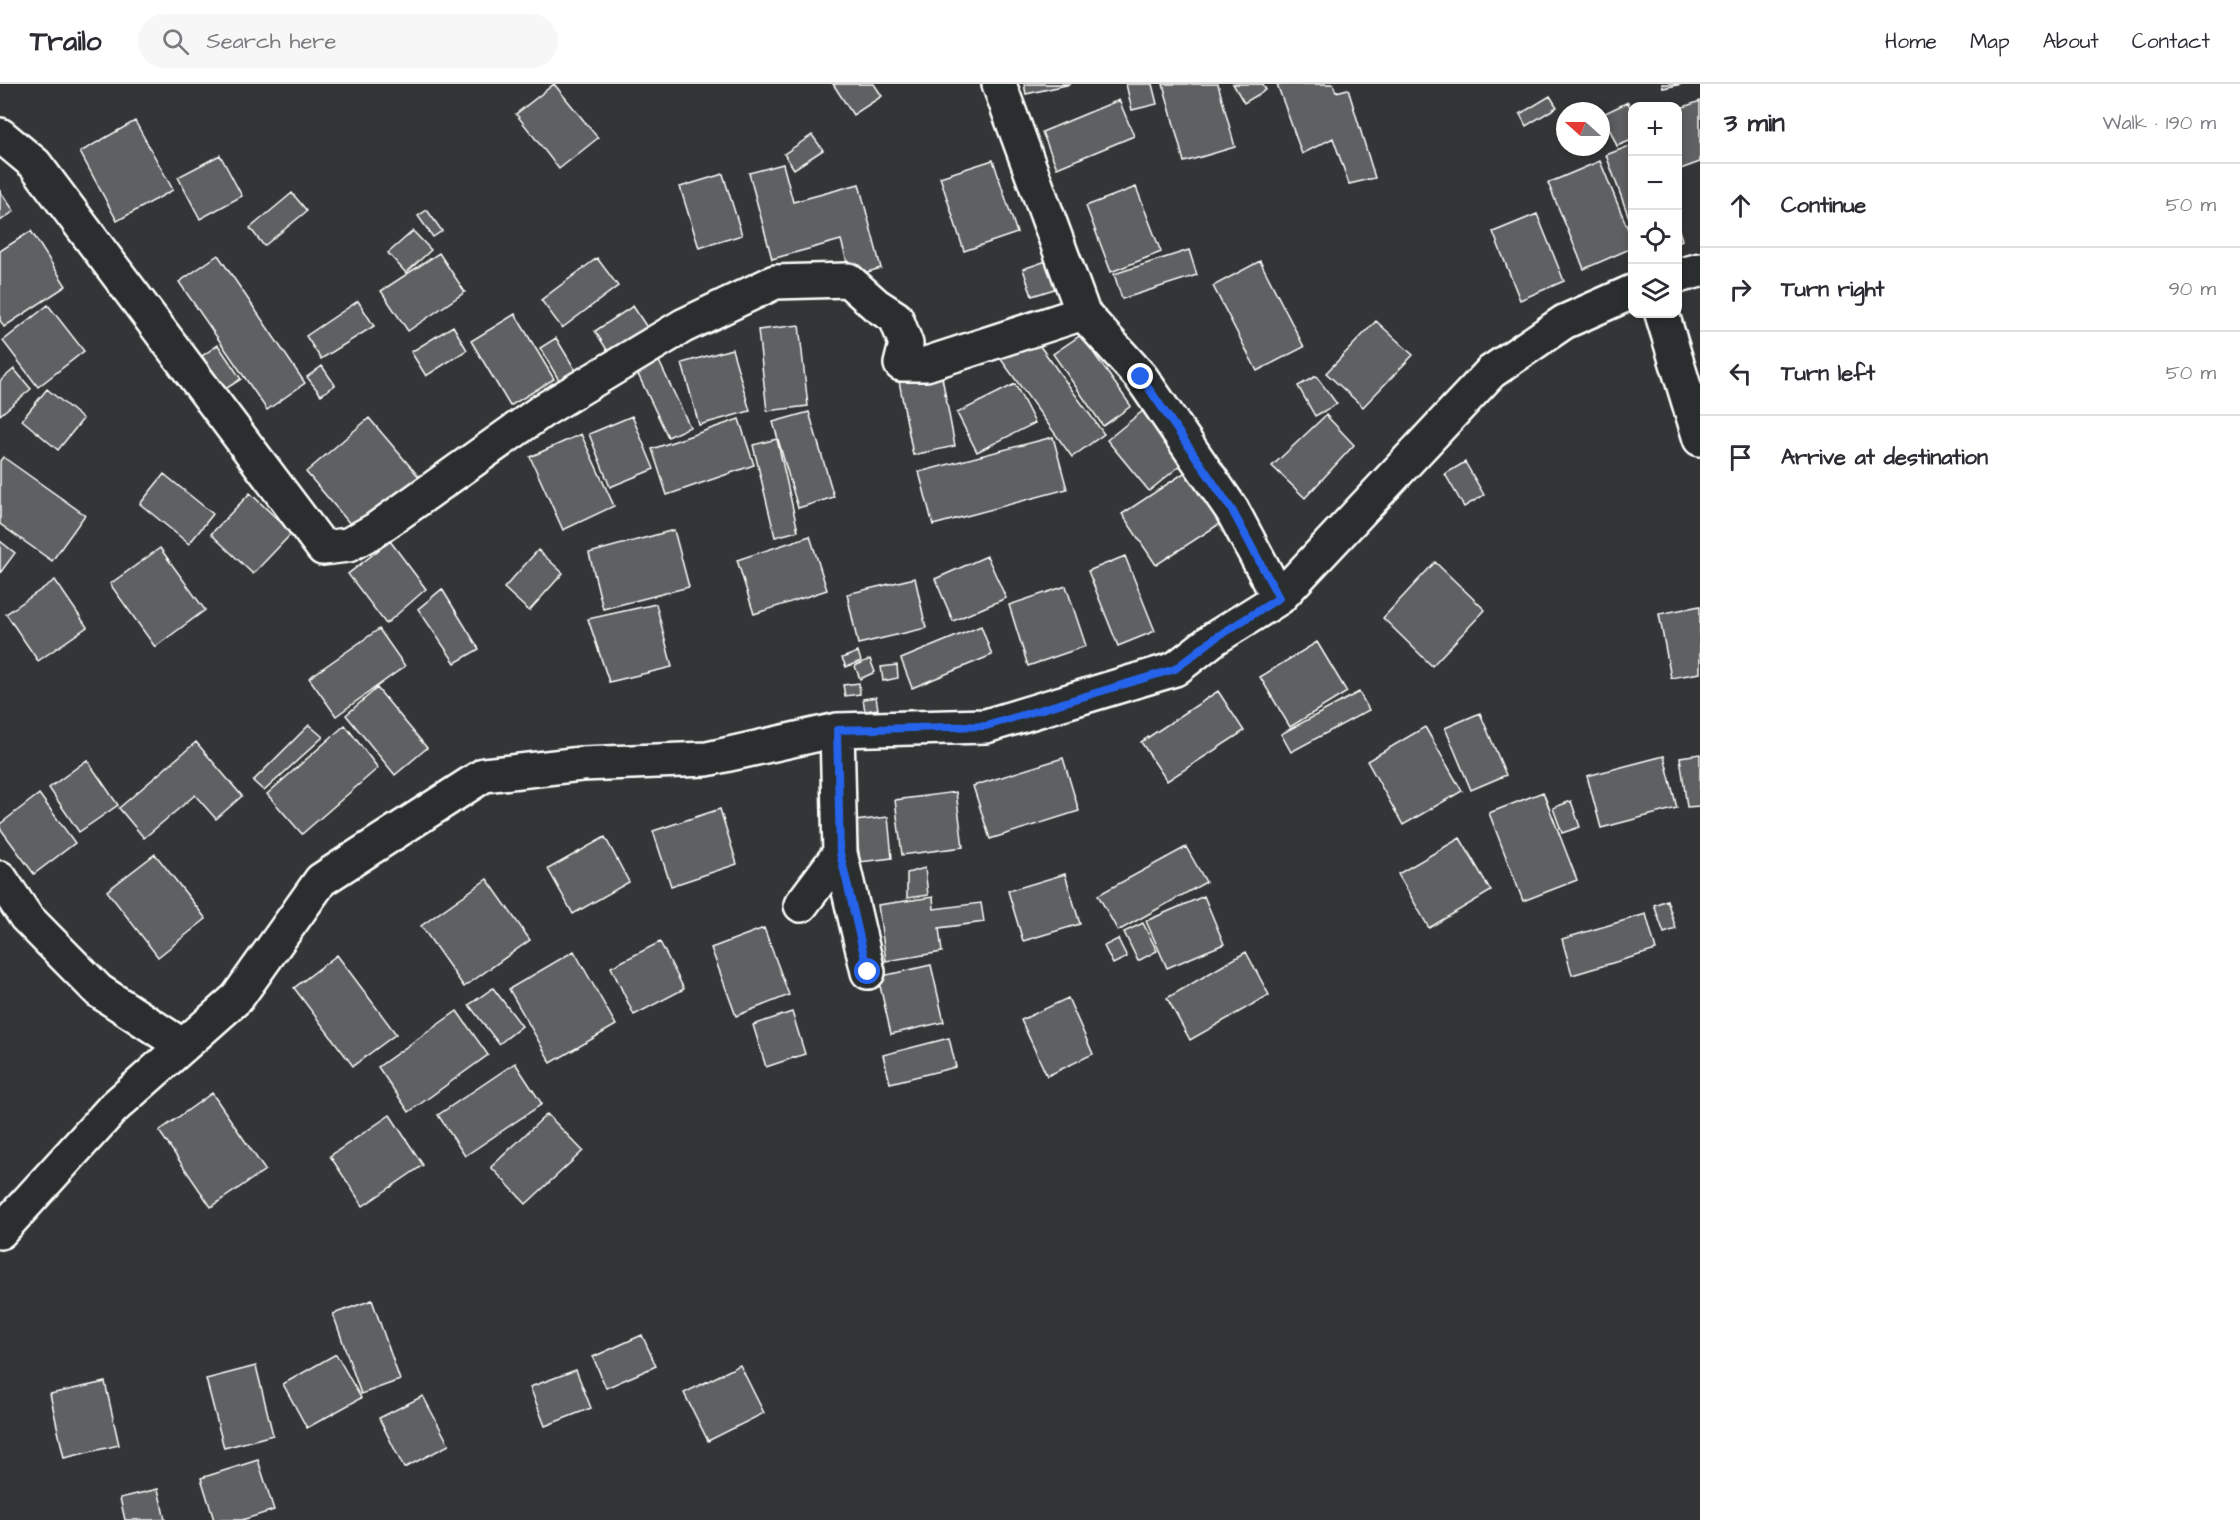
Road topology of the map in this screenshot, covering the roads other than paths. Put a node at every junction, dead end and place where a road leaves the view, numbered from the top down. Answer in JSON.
{"nodes":[{"id":1,"x":999,"y":84,"type":"edge"},
{"id":2,"x":0,"y":135,"type":"edge"},
{"id":3,"x":1700,"y":270,"type":"edge"},
{"id":4,"x":1682,"y":275,"type":"edge"},
{"id":5,"x":1628,"y":294,"type":"edge"},
{"id":6,"x":1083,"y":313,"type":"junction"},
{"id":7,"x":1663,"y":318,"type":"edge"},
{"id":8,"x":1700,"y":439,"type":"edge"},
{"id":9,"x":1279,"y":598,"type":"junction"},
{"id":10,"x":837,"y":730,"type":"junction"},
{"id":11,"x":840,"y":853,"type":"junction"},
{"id":12,"x":0,"y":878,"type":"edge"},
{"id":13,"x":801,"y":905,"type":"dead end"},
{"id":14,"x":868,"y":972,"type":"dead end"},
{"id":15,"x":183,"y":1046,"type":"junction"},
{"id":16,"x":0,"y":1232,"type":"edge"}],
"edges":[{"from":1,"to":6,"type":"street"},
{"from":2,"to":6,"type":"street"},
{"from":3,"to":4,"type":"street"},
{"from":5,"to":9,"type":"street"},
{"from":6,"to":9,"type":"street"},
{"from":7,"to":8,"type":"street"},
{"from":9,"to":10,"type":"street"},
{"from":10,"to":11,"type":"street"},
{"from":10,"to":15,"type":"street"},
{"from":11,"to":13,"type":"street"},
{"from":11,"to":14,"type":"street"},
{"from":12,"to":15,"type":"street"},
{"from":15,"to":16,"type":"street"}]}
